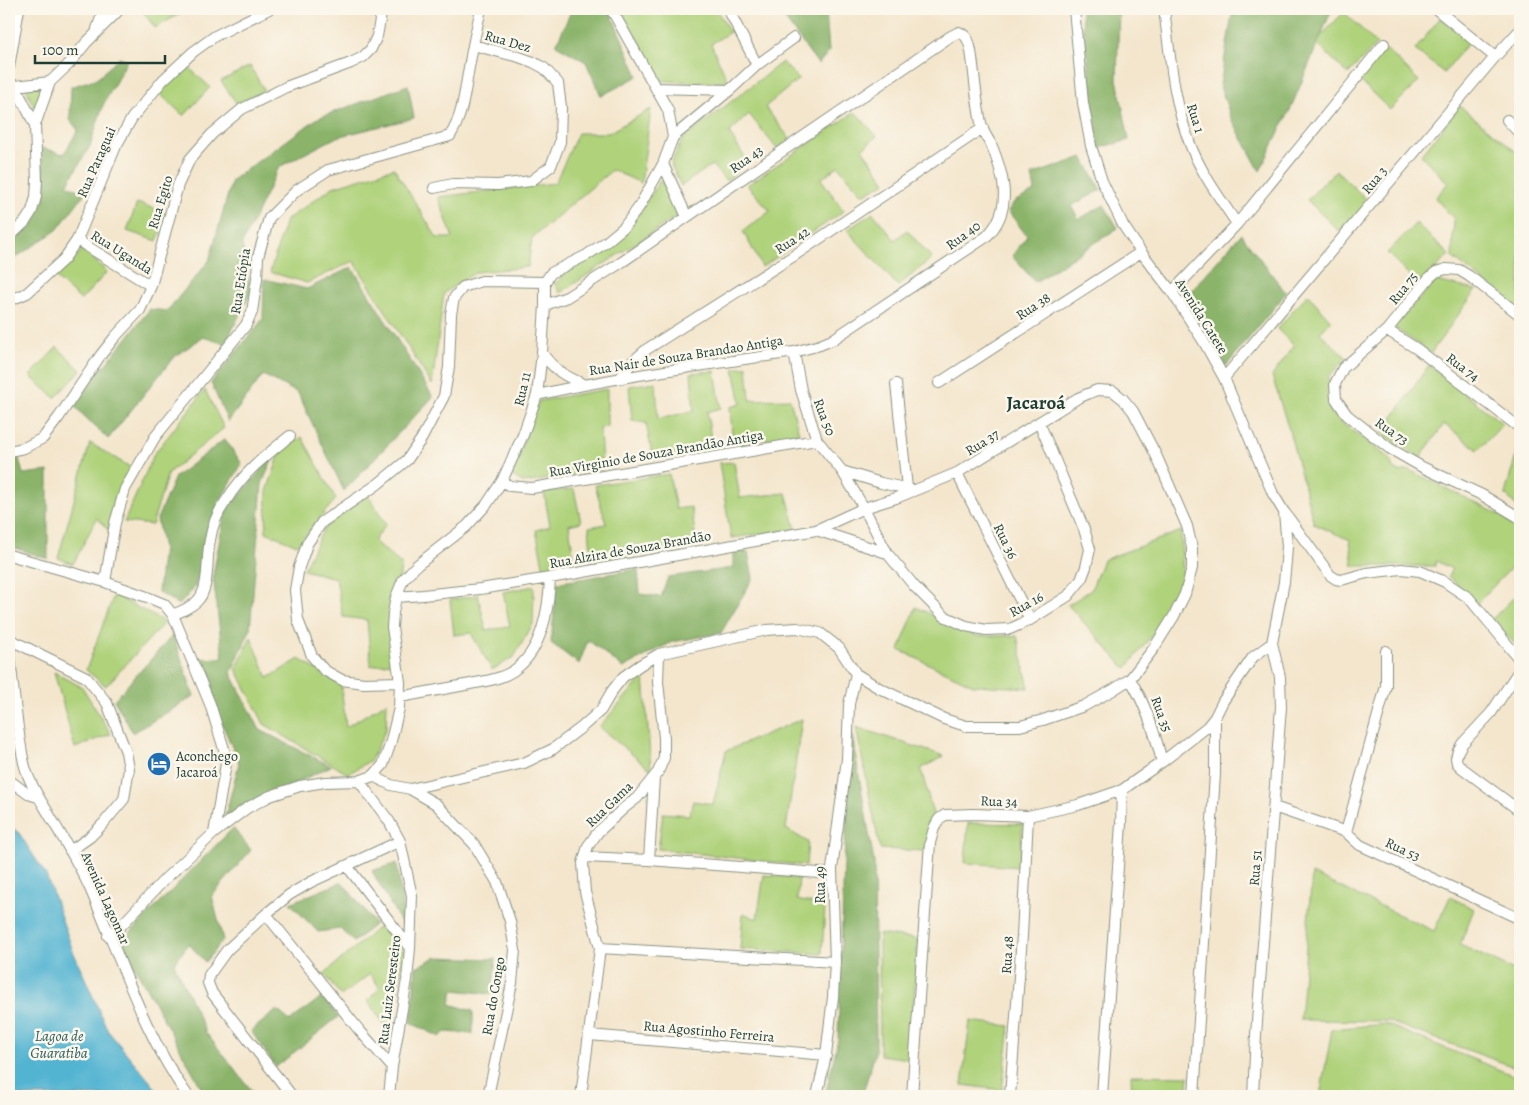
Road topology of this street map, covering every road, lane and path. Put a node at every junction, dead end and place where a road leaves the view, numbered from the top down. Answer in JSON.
{"nodes":[{"id":1,"x":19,"y":9,"type":"edge"},
{"id":2,"x":104,"y":9,"type":"edge"},
{"id":3,"x":120,"y":9,"type":"edge"},
{"id":4,"x":269,"y":9,"type":"edge"},
{"id":5,"x":382,"y":9,"type":"edge"},
{"id":6,"x":481,"y":9,"type":"edge"},
{"id":7,"x":610,"y":9,"type":"edge"},
{"id":8,"x":728,"y":9,"type":"edge"},
{"id":9,"x":1074,"y":9,"type":"edge"},
{"id":10,"x":1164,"y":9,"type":"edge"},
{"id":11,"x":1436,"y":9,"type":"edge"},
{"id":12,"x":1520,"y":30,"type":"edge"},
{"id":13,"x":96,"y":32,"type":"junction"},
{"id":14,"x":959,"y":32,"type":"joint"},
{"id":15,"x":794,"y":38,"type":"dead end"},
{"id":16,"x":1384,"y":44,"type":"dead end"},
{"id":17,"x":472,"y":45,"type":"junction"},
{"id":18,"x":1495,"y":57,"type":"junction"},
{"id":19,"x":757,"y":65,"type":"junction"},
{"id":20,"x":9,"y":67,"type":"edge"},
{"id":21,"x":50,"y":82,"type":"junction"},
{"id":22,"x":12,"y":84,"type":"edge"},
{"id":23,"x":656,"y":88,"type":"junction"},
{"id":24,"x":730,"y":90,"type":"junction"},
{"id":25,"x":1507,"y":120,"type":"dead end"},
{"id":26,"x":35,"y":126,"type":"junction"},
{"id":27,"x":983,"y":128,"type":"junction"},
{"id":28,"x":1520,"y":134,"type":"edge"},
{"id":29,"x":673,"y":136,"type":"junction"},
{"id":30,"x":663,"y":164,"type":"junction"},
{"id":31,"x":434,"y":188,"type":"dead end"},
{"id":32,"x":687,"y":217,"type":"junction"},
{"id":33,"x":1237,"y":224,"type":"junction"},
{"id":34,"x":9,"y":237,"type":"edge"},
{"id":35,"x":77,"y":240,"type":"junction"},
{"id":36,"x":1141,"y":252,"type":"junction"},
{"id":37,"x":545,"y":282,"type":"junction"},
{"id":38,"x":152,"y":286,"type":"junction"},
{"id":39,"x":1172,"y":292,"type":"junction"},
{"id":40,"x":9,"y":301,"type":"edge"},
{"id":41,"x":546,"y":305,"type":"junction"},
{"id":42,"x":1520,"y":315,"type":"edge"},
{"id":43,"x":1387,"y":330,"type":"junction"},
{"id":44,"x":794,"y":352,"type":"junction"},
{"id":45,"x":542,"y":353,"type":"junction"},
{"id":46,"x":621,"y":377,"type":"junction"},
{"id":47,"x":1224,"y":378,"type":"junction"},
{"id":48,"x":939,"y":383,"type":"dead end"},
{"id":49,"x":583,"y":384,"type":"junction"},
{"id":50,"x":896,"y":384,"type":"dead end"},
{"id":51,"x":537,"y":395,"type":"junction"},
{"id":52,"x":1039,"y":422,"type":"junction"},
{"id":53,"x":1520,"y":428,"type":"edge"},
{"id":54,"x":290,"y":436,"type":"dead end"},
{"id":55,"x":817,"y":440,"type":"junction"},
{"id":56,"x":9,"y":451,"type":"edge"},
{"id":57,"x":842,"y":472,"type":"junction"},
{"id":58,"x":957,"y":473,"type":"junction"},
{"id":59,"x":502,"y":481,"type":"junction"},
{"id":60,"x":912,"y":489,"type":"junction"},
{"id":61,"x":864,"y":508,"type":"junction"},
{"id":62,"x":1284,"y":512,"type":"junction"},
{"id":63,"x":1520,"y":518,"type":"edge"},
{"id":64,"x":816,"y":530,"type":"junction"},
{"id":65,"x":887,"y":553,"type":"junction"},
{"id":66,"x":9,"y":554,"type":"edge"},
{"id":67,"x":550,"y":578,"type":"junction"},
{"id":68,"x":105,"y":582,"type":"junction"},
{"id":69,"x":396,"y":597,"type":"junction"},
{"id":70,"x":173,"y":615,"type":"junction"},
{"id":71,"x":1030,"y":620,"type":"junction"},
{"id":72,"x":9,"y":639,"type":"edge"},
{"id":73,"x":1272,"y":643,"type":"junction"},
{"id":74,"x":9,"y":646,"type":"edge"},
{"id":75,"x":1386,"y":651,"type":"dead end"},
{"id":76,"x":659,"y":654,"type":"junction"},
{"id":77,"x":1520,"y":660,"type":"edge"},
{"id":78,"x":1520,"y":669,"type":"edge"},
{"id":79,"x":856,"y":674,"type":"junction"},
{"id":80,"x":1130,"y":679,"type":"junction"},
{"id":81,"x":400,"y":682,"type":"junction"},
{"id":82,"x":400,"y":697,"type":"junction"},
{"id":83,"x":1215,"y":717,"type":"junction"},
{"id":84,"x":1162,"y":762,"type":"junction"},
{"id":85,"x":372,"y":776,"type":"junction"},
{"id":86,"x":654,"y":778,"type":"junction"},
{"id":87,"x":9,"y":780,"type":"edge"},
{"id":88,"x":359,"y":781,"type":"junction"},
{"id":89,"x":410,"y":789,"type":"junction"},
{"id":90,"x":1122,"y":790,"type":"junction"},
{"id":91,"x":38,"y":797,"type":"junction"},
{"id":92,"x":1274,"y":808,"type":"junction"},
{"id":93,"x":1520,"y":811,"type":"edge"},
{"id":94,"x":1028,"y":816,"type":"junction"},
{"id":95,"x":1346,"y":832,"type":"junction"},
{"id":96,"x":214,"y":833,"type":"junction"},
{"id":97,"x":400,"y":841,"type":"junction"},
{"id":98,"x":70,"y":851,"type":"junction"},
{"id":99,"x":585,"y":857,"type":"junction"},
{"id":100,"x":649,"y":860,"type":"junction"},
{"id":101,"x":347,"y":866,"type":"junction"},
{"id":102,"x":832,"y":874,"type":"junction"},
{"id":103,"x":266,"y":914,"type":"junction"},
{"id":104,"x":1520,"y":919,"type":"edge"},
{"id":105,"x":108,"y":936,"type":"junction"},
{"id":106,"x":410,"y":948,"type":"junction"},
{"id":107,"x":600,"y":948,"type":"junction"},
{"id":108,"x":835,"y":962,"type":"junction"},
{"id":109,"x":589,"y":1035,"type":"junction"},
{"id":110,"x":826,"y":1055,"type":"junction"},
{"id":111,"x":392,"y":1067,"type":"junction"},
{"id":112,"x":188,"y":1096,"type":"edge"},
{"id":113,"x":292,"y":1096,"type":"edge"},
{"id":114,"x":389,"y":1096,"type":"edge"},
{"id":115,"x":488,"y":1096,"type":"edge"},
{"id":116,"x":581,"y":1096,"type":"edge"},
{"id":117,"x":817,"y":1096,"type":"edge"},
{"id":118,"x":912,"y":1096,"type":"edge"},
{"id":119,"x":1010,"y":1096,"type":"edge"},
{"id":120,"x":1102,"y":1096,"type":"edge"},
{"id":121,"x":1194,"y":1096,"type":"edge"},
{"id":122,"x":1253,"y":1096,"type":"edge"}],
"edges":[{"from":1,"to":20,"type":"street"},
{"from":2,"to":13,"type":"street"},
{"from":3,"to":13,"type":"street"},
{"from":4,"to":35,"type":"street","name":"Rua Paraguai"},
{"from":5,"to":38,"type":"street","name":"Rua Egito"},
{"from":6,"to":17,"type":"street","name":"Rua Etiópia"},
{"from":7,"to":23,"type":"street"},
{"from":8,"to":19,"type":"street"},
{"from":9,"to":36,"type":"street","name":"Avenida Catete"},
{"from":10,"to":33,"type":"street","name":"Rua 1"},
{"from":11,"to":18,"type":"street"},
{"from":12,"to":18,"type":"street","name":"Rua 3"},
{"from":13,"to":21,"type":"street"},
{"from":14,"to":27,"type":"street","name":"Rua 40"},
{"from":14,"to":32,"type":"street","name":"Rua 43"},
{"from":15,"to":19,"type":"street"},
{"from":16,"to":33,"type":"street"},
{"from":17,"to":31,"type":"street","name":"Rua Dez"},
{"from":17,"to":68,"type":"street","name":"Rua Etiópia"},
{"from":18,"to":47,"type":"street","name":"Rua 3"},
{"from":19,"to":24,"type":"street"},
{"from":21,"to":22,"type":"street"},
{"from":21,"to":26,"type":"street"},
{"from":22,"to":26,"type":"street"},
{"from":23,"to":24,"type":"street"},
{"from":23,"to":29,"type":"street"},
{"from":24,"to":29,"type":"street"},
{"from":25,"to":28,"type":"street"},
{"from":26,"to":34,"type":"street"},
{"from":27,"to":44,"type":"street","name":"Rua 40"},
{"from":27,"to":46,"type":"street","name":"Rua 42"},
{"from":29,"to":30,"type":"street"},
{"from":30,"to":32,"type":"street"},
{"from":30,"to":37,"type":"street"},
{"from":32,"to":41,"type":"street","name":"Rua 43"},
{"from":33,"to":39,"type":"street"},
{"from":35,"to":38,"type":"street","name":"Rua Uganda"},
{"from":35,"to":40,"type":"street","name":"Rua Paraguai"},
{"from":36,"to":39,"type":"street","name":"Avenida Catete"},
{"from":36,"to":48,"type":"street","name":"Rua 38"},
{"from":37,"to":41,"type":"street","name":"Rua 11"},
{"from":37,"to":81,"type":"street"},
{"from":38,"to":56,"type":"street","name":"Rua Egito"},
{"from":39,"to":47,"type":"street","name":"Avenida Catete"},
{"from":41,"to":45,"type":"street","name":"Rua 11"},
{"from":42,"to":43,"type":"street","name":"Rua 75"},
{"from":43,"to":53,"type":"street","name":"Rua 74"},
{"from":43,"to":63,"type":"street","name":"Rua 73"},
{"from":44,"to":46,"type":"street","name":"Rua Nair de Souza Brandao Antiga"},
{"from":44,"to":55,"type":"street","name":"Rua 50"},
{"from":45,"to":49,"type":"street","name":"Rua Nair de Souza Brandao Antiga"},
{"from":45,"to":51,"type":"street","name":"Rua 11"},
{"from":46,"to":49,"type":"street","name":"Rua Nair de Souza Brandao Antiga"},
{"from":47,"to":62,"type":"street","name":"Avenida Catete"},
{"from":49,"to":51,"type":"street","name":"Rua Nair de Souza Brandao Antiga"},
{"from":50,"to":60,"type":"street"},
{"from":51,"to":59,"type":"street","name":"Rua 11"},
{"from":52,"to":58,"type":"street","name":"Rua 37"},
{"from":52,"to":71,"type":"street","name":"Rua 16"},
{"from":52,"to":80,"type":"street","name":"Rua 37"},
{"from":54,"to":70,"type":"street"},
{"from":55,"to":57,"type":"street","name":"Rua 50"},
{"from":55,"to":59,"type":"street","name":"Rua Virginio de Souza Brandão Antiga"},
{"from":57,"to":60,"type":"street"},
{"from":57,"to":61,"type":"street","name":"Rua 50"},
{"from":58,"to":60,"type":"street","name":"Rua 37"},
{"from":58,"to":71,"type":"street","name":"Rua 36"},
{"from":59,"to":69,"type":"street","name":"Rua 11"},
{"from":60,"to":61,"type":"street","name":"Rua 37"},
{"from":61,"to":64,"type":"street","name":"Rua Alzira de Souza Brandão"},
{"from":61,"to":65,"type":"street","name":"Rua 16"},
{"from":62,"to":73,"type":"street","name":"Avenida Catete"},
{"from":62,"to":77,"type":"street"},
{"from":64,"to":65,"type":"street"},
{"from":64,"to":67,"type":"street","name":"Rua Alzira de Souza Brandão"},
{"from":65,"to":71,"type":"street","name":"Rua 16"},
{"from":66,"to":68,"type":"street"},
{"from":67,"to":69,"type":"street","name":"Rua Alzira de Souza Brandão"},
{"from":67,"to":82,"type":"street"},
{"from":68,"to":70,"type":"street"},
{"from":69,"to":81,"type":"street","name":"Rua 11"},
{"from":70,"to":96,"type":"street"},
{"from":72,"to":98,"type":"street"},
{"from":73,"to":83,"type":"street","name":"Rua 34"},
{"from":73,"to":92,"type":"street","name":"Rua 51"},
{"from":74,"to":91,"type":"street","name":"Avenida Lagomar"},
{"from":75,"to":95,"type":"street"},
{"from":76,"to":79,"type":"street"},
{"from":76,"to":86,"type":"street","name":"Rua Gama"},
{"from":76,"to":89,"type":"street"},
{"from":78,"to":93,"type":"street"},
{"from":79,"to":80,"type":"street"},
{"from":79,"to":102,"type":"street","name":"Rua 49"},
{"from":80,"to":84,"type":"street","name":"Rua 35"},
{"from":81,"to":82,"type":"street","name":"Rua 11"},
{"from":82,"to":85,"type":"street","name":"Rua 11"},
{"from":83,"to":84,"type":"street","name":"Rua 34"},
{"from":83,"to":121,"type":"street"},
{"from":84,"to":90,"type":"street","name":"Rua 34"},
{"from":85,"to":88,"type":"street"},
{"from":85,"to":89,"type":"street"},
{"from":86,"to":99,"type":"street","name":"Rua Gama"},
{"from":86,"to":100,"type":"street"},
{"from":87,"to":91,"type":"street"},
{"from":88,"to":96,"type":"street"},
{"from":88,"to":97,"type":"street","name":"Rua Luiz Seresteiro"},
{"from":89,"to":115,"type":"street","name":"Rua do Congo"},
{"from":90,"to":94,"type":"street","name":"Rua 34"},
{"from":90,"to":120,"type":"street"},
{"from":91,"to":98,"type":"street","name":"Avenida Lagomar"},
{"from":92,"to":95,"type":"street","name":"Rua 53"},
{"from":92,"to":122,"type":"street","name":"Rua 51"},
{"from":94,"to":118,"type":"street","name":"Rua 34"},
{"from":94,"to":119,"type":"street","name":"Rua 48"},
{"from":95,"to":104,"type":"street","name":"Rua 53"},
{"from":96,"to":105,"type":"street"},
{"from":97,"to":101,"type":"street"},
{"from":97,"to":106,"type":"street","name":"Rua Luiz Seresteiro"},
{"from":98,"to":105,"type":"street","name":"Avenida Lagomar"},
{"from":99,"to":100,"type":"street"},
{"from":99,"to":107,"type":"street","name":"Rua Gama"},
{"from":100,"to":102,"type":"street"},
{"from":101,"to":103,"type":"street"},
{"from":101,"to":106,"type":"street"},
{"from":102,"to":108,"type":"street","name":"Rua 49"},
{"from":103,"to":111,"type":"street"},
{"from":103,"to":113,"type":"street"},
{"from":105,"to":112,"type":"street","name":"Avenida Lagomar"},
{"from":106,"to":111,"type":"street","name":"Rua Luiz Seresteiro"},
{"from":107,"to":108,"type":"street"},
{"from":107,"to":109,"type":"street","name":"Rua Gama"},
{"from":108,"to":110,"type":"street","name":"Rua 49"},
{"from":109,"to":110,"type":"street","name":"Rua Agostinho Ferreira"},
{"from":109,"to":116,"type":"street","name":"Rua Gama"},
{"from":110,"to":117,"type":"street","name":"Rua 49"},
{"from":111,"to":114,"type":"street","name":"Rua Luiz Seresteiro"}]}
